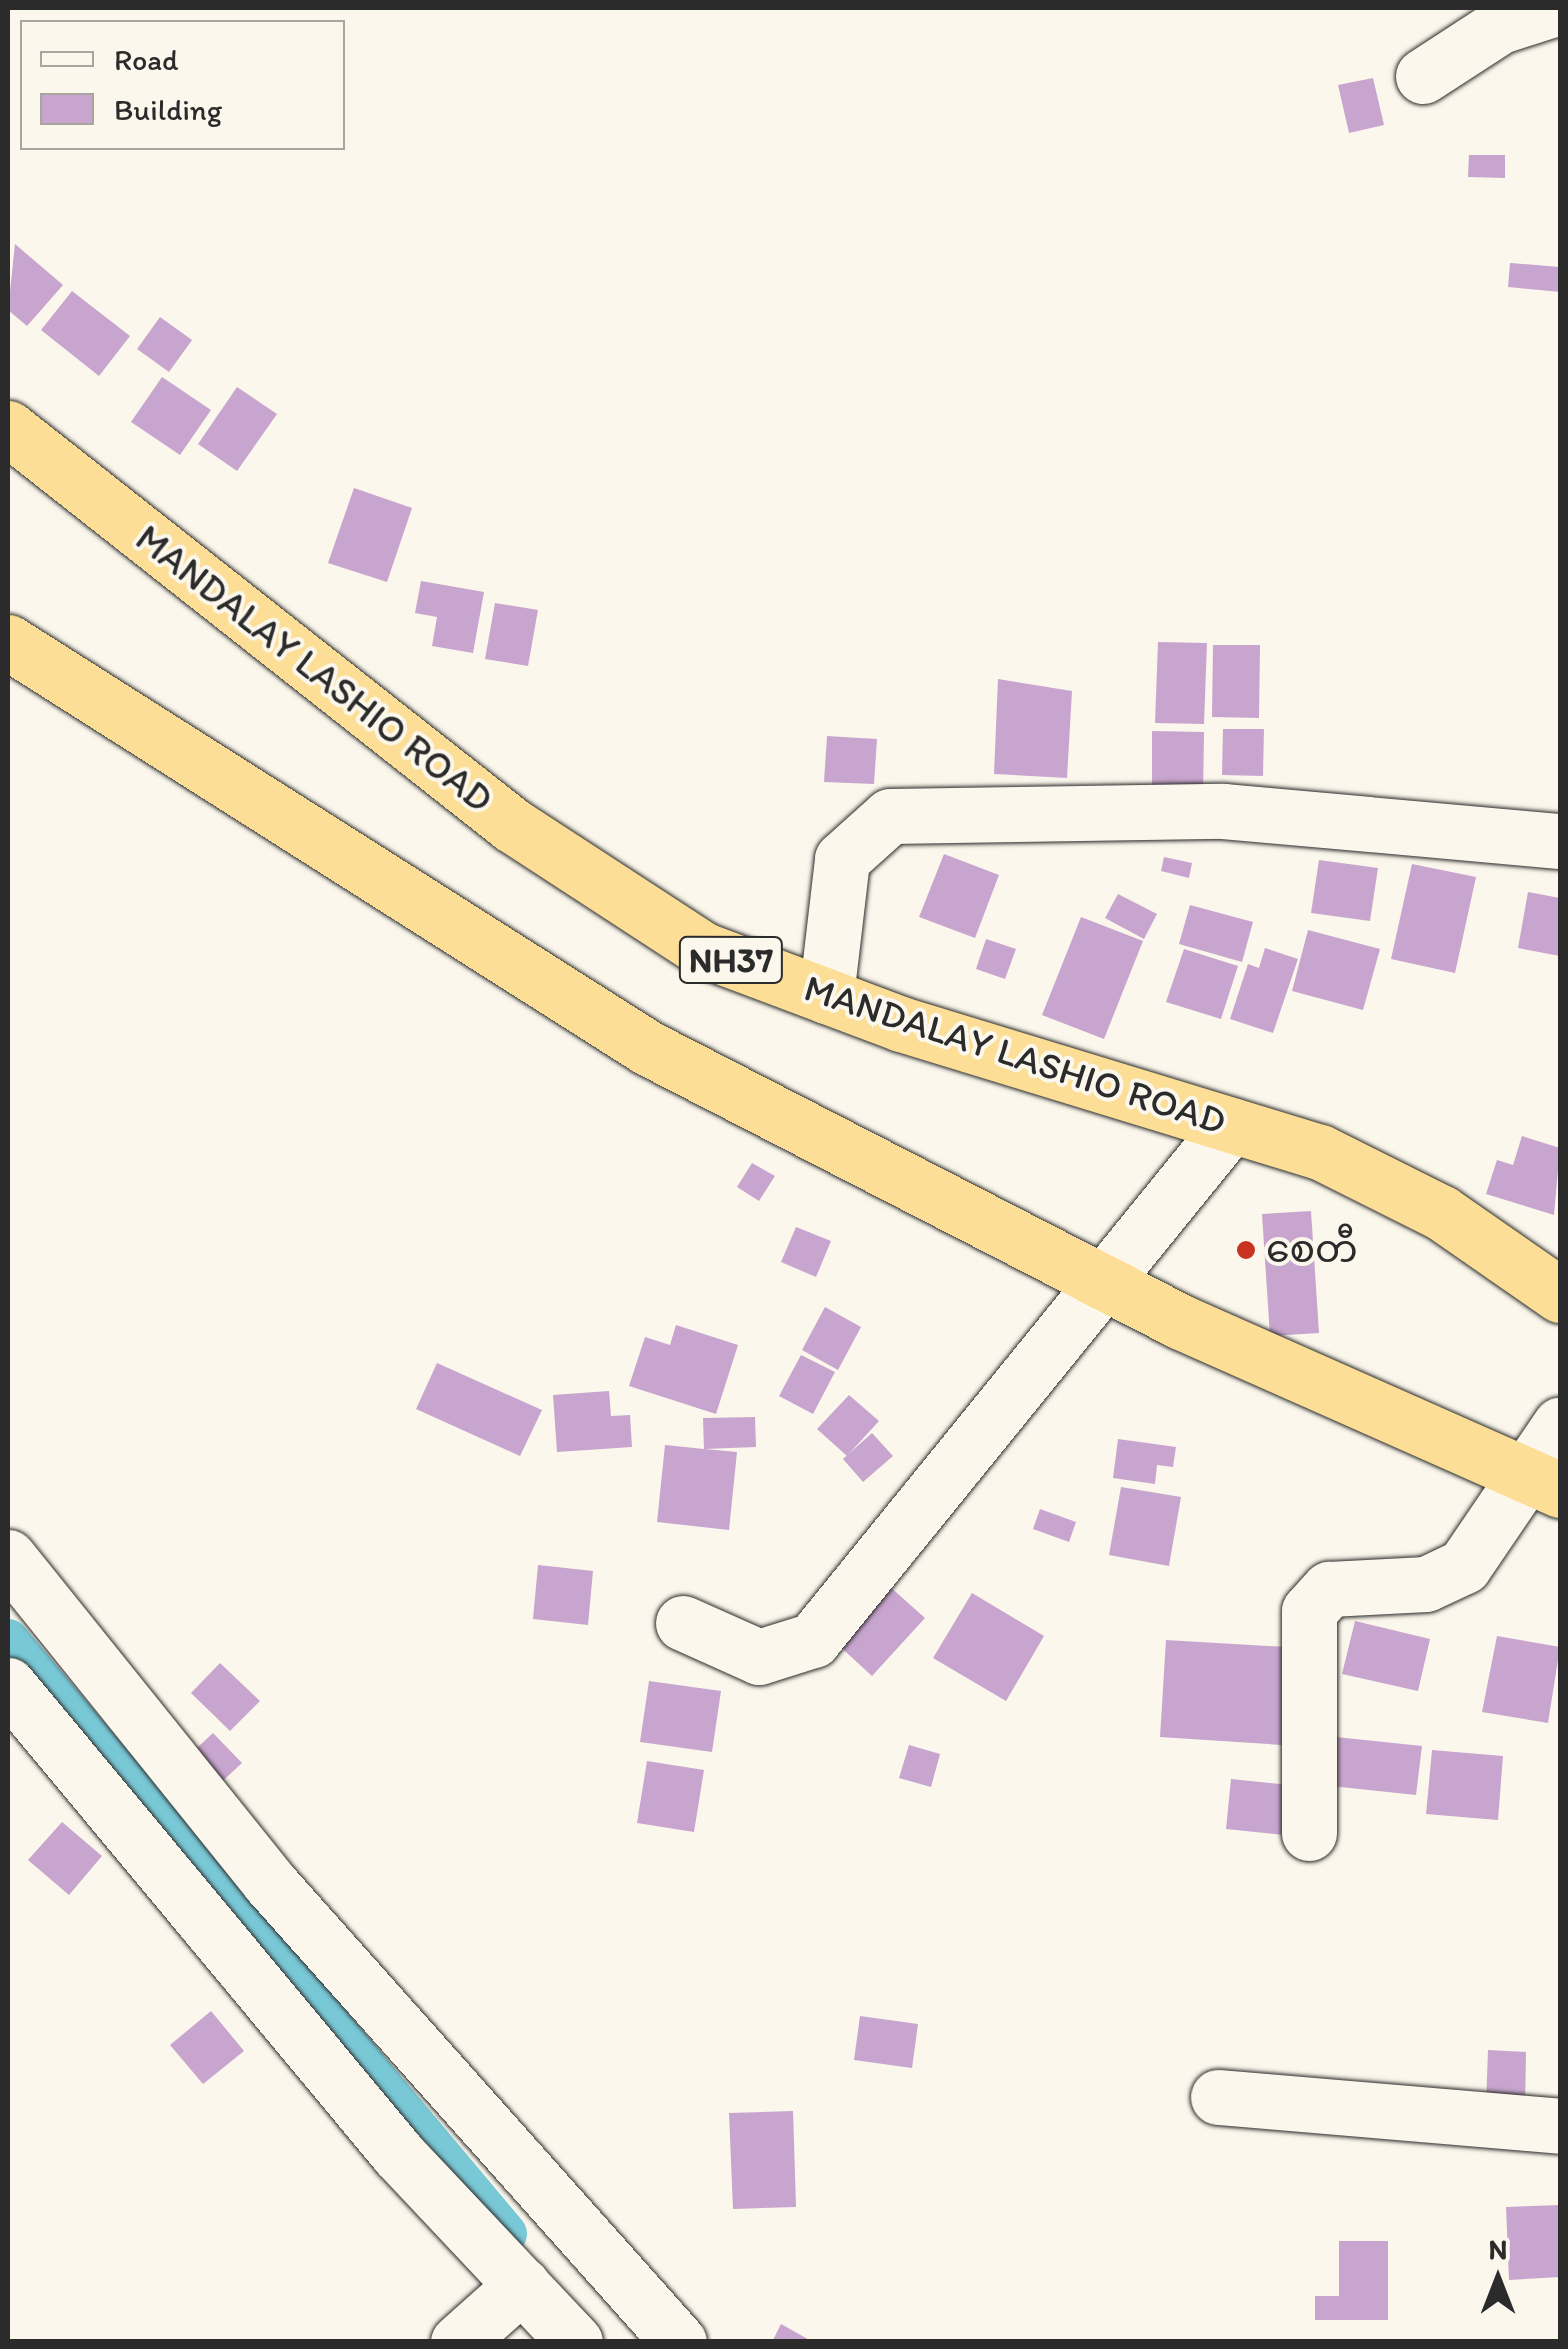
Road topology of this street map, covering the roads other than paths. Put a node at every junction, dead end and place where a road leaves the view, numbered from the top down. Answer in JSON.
{"nodes":[{"id":1,"x":1556,"y":8,"type":"edge"},
{"id":2,"x":1422,"y":76,"type":"dead end"},
{"id":3,"x":8,"y":428,"type":"edge"},
{"id":4,"x":8,"y":642,"type":"edge"},
{"id":5,"x":1560,"y":840,"type":"edge"},
{"id":6,"x":826,"y":996,"type":"junction"},
{"id":7,"x":1231,"y":1125,"type":"junction"},
{"id":8,"x":1108,"y":1284,"type":"junction"},
{"id":9,"x":1560,"y":1295,"type":"edge"},
{"id":10,"x":1560,"y":1425,"type":"edge"},
{"id":11,"x":1546,"y":1484,"type":"edge"},
{"id":12,"x":8,"y":1557,"type":"edge"},
{"id":13,"x":683,"y":1623,"type":"dead end"},
{"id":14,"x":8,"y":1686,"type":"edge"},
{"id":15,"x":1310,"y":1834,"type":"dead end"},
{"id":16,"x":1218,"y":2098,"type":"dead end"},
{"id":17,"x":1560,"y":2126,"type":"edge"},
{"id":18,"x":522,"y":2286,"type":"junction"},
{"id":19,"x":458,"y":2342,"type":"edge"},
{"id":20,"x":575,"y":2342,"type":"edge"},
{"id":21,"x":679,"y":2342,"type":"edge"}],
"edges":[{"from":1,"to":2,"type":"street"},
{"from":3,"to":6,"type":"highway","name":"MANDALAY LASHIO ROAD","number":"NH37"},
{"from":4,"to":8,"type":"highway"},
{"from":5,"to":6,"type":"street"},
{"from":6,"to":7,"type":"highway","name":"MANDALAY LASHIO ROAD","number":"NH37"},
{"from":7,"to":8,"type":"street"},
{"from":7,"to":9,"type":"highway","name":"MANDALAY LASHIO ROAD","number":"NH37"},
{"from":8,"to":11,"type":"highway"},
{"from":8,"to":13,"type":"street"},
{"from":10,"to":11,"type":"street"},
{"from":11,"to":15,"type":"street"},
{"from":12,"to":21,"type":"street"},
{"from":14,"to":18,"type":"street"},
{"from":16,"to":17,"type":"street"},
{"from":18,"to":19,"type":"street"},
{"from":18,"to":20,"type":"street"}]}
